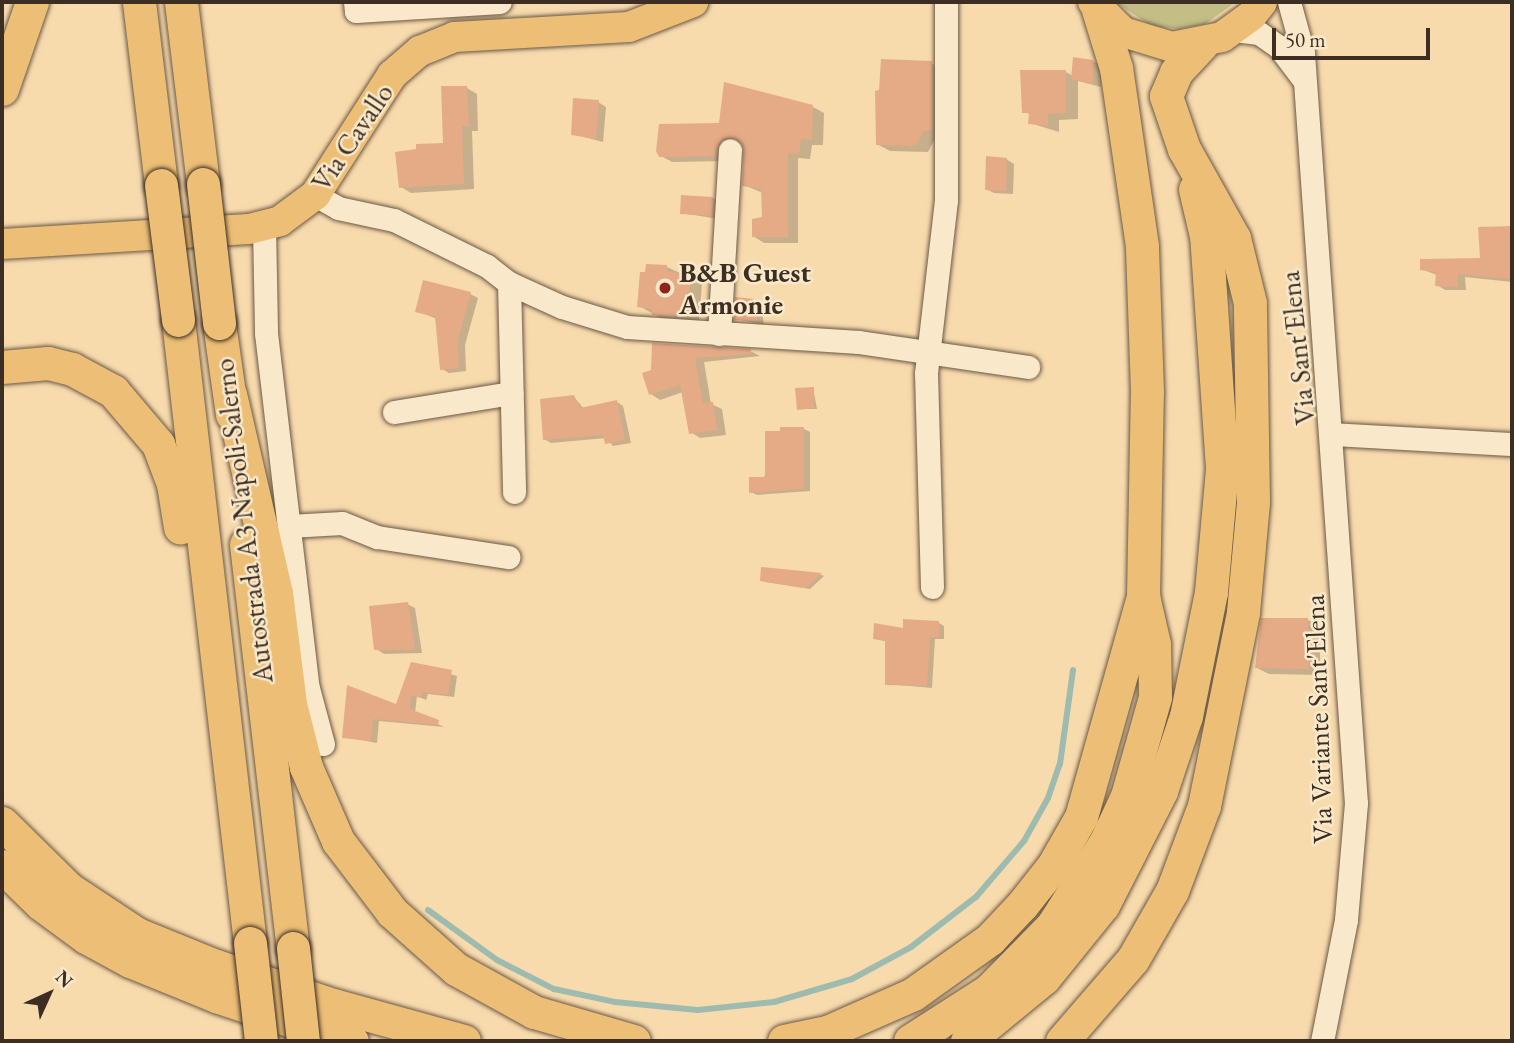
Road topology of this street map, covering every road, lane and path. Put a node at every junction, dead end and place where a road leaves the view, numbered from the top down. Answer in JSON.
{"nodes":[{"id":1,"x":32,"y":2,"type":"edge"},
{"id":2,"x":139,"y":2,"type":"edge"},
{"id":3,"x":181,"y":2,"type":"edge"},
{"id":4,"x":355,"y":2,"type":"edge"},
{"id":5,"x":500,"y":2,"type":"edge"},
{"id":6,"x":693,"y":2,"type":"edge"},
{"id":7,"x":946,"y":2,"type":"edge"},
{"id":8,"x":1262,"y":2,"type":"edge"},
{"id":9,"x":1289,"y":2,"type":"edge"},
{"id":10,"x":1090,"y":5,"type":"edge"},
{"id":11,"x":1234,"y":30,"type":"junction"},
{"id":12,"x":1202,"y":44,"type":"junction"},
{"id":13,"x":1303,"y":79,"type":"junction"},
{"id":14,"x":2,"y":89,"type":"edge"},
{"id":15,"x":1184,"y":149,"type":"junction"},
{"id":16,"x":730,"y":150,"type":"dead end"},
{"id":17,"x":315,"y":195,"type":"junction"},
{"id":18,"x":264,"y":226,"type":"junction"},
{"id":19,"x":2,"y":244,"type":"edge"},
{"id":20,"x":509,"y":284,"type":"junction"},
{"id":21,"x":719,"y":334,"type":"junction"},
{"id":22,"x":928,"y":355,"type":"junction"},
{"id":23,"x":2,"y":366,"type":"edge"},
{"id":24,"x":1028,"y":367,"type":"dead end"},
{"id":25,"x":511,"y":393,"type":"junction"},
{"id":26,"x":230,"y":394,"type":"junction"},
{"id":27,"x":394,"y":412,"type":"dead end"},
{"id":28,"x":1332,"y":434,"type":"junction"},
{"id":29,"x":1512,"y":444,"type":"edge"},
{"id":30,"x":514,"y":492,"type":"dead end"},
{"id":31,"x":289,"y":526,"type":"junction"},
{"id":32,"x":508,"y":557,"type":"dead end"},
{"id":33,"x":932,"y":587,"type":"dead end"},
{"id":34,"x":1143,"y":596,"type":"junction"},
{"id":35,"x":323,"y":744,"type":"dead end"},
{"id":36,"x":2,"y":823,"type":"edge"},
{"id":37,"x":240,"y":857,"type":"junction"},
{"id":38,"x":2,"y":866,"type":"edge"},
{"id":39,"x":261,"y":1041,"type":"edge"},
{"id":40,"x":303,"y":1041,"type":"edge"},
{"id":41,"x":352,"y":1041,"type":"edge"},
{"id":42,"x":464,"y":1041,"type":"edge"},
{"id":43,"x":634,"y":1041,"type":"edge"},
{"id":44,"x":784,"y":1041,"type":"edge"},
{"id":45,"x":910,"y":1041,"type":"edge"},
{"id":46,"x":967,"y":1041,"type":"edge"},
{"id":47,"x":1062,"y":1041,"type":"edge"},
{"id":48,"x":1322,"y":1041,"type":"edge"}],
"edges":[{"from":1,"to":14,"type":"highway"},
{"from":2,"to":37,"type":"highway","name":"Autostrada A3 Napoli-Salerno","bridge":true},
{"from":3,"to":26,"type":"highway","name":"Autostrada A3 Napoli-Salerno","bridge":true},
{"from":4,"to":5,"type":"street"},
{"from":6,"to":17,"type":"main road","name":"Via Cavallo"},
{"from":7,"to":22,"type":"street"},
{"from":8,"to":11,"type":"main road"},
{"from":9,"to":13,"type":"street","name":"Via Sant'Elena"},
{"from":10,"to":12,"type":"main road"},
{"from":10,"to":34,"type":"highway"},
{"from":11,"to":12,"type":"main road"},
{"from":11,"to":13,"type":"street"},
{"from":12,"to":15,"type":"highway"},
{"from":13,"to":28,"type":"street","name":"Via Sant'Elena"},
{"from":15,"to":46,"type":"highway"},
{"from":15,"to":47,"type":"highway"},
{"from":16,"to":21,"type":"street"},
{"from":17,"to":18,"type":"main road","name":"Via Cavallo"},
{"from":17,"to":20,"type":"street"},
{"from":18,"to":19,"type":"main road","name":"Via Cavallo"},
{"from":18,"to":31,"type":"street"},
{"from":20,"to":21,"type":"street"},
{"from":20,"to":25,"type":"street"},
{"from":21,"to":22,"type":"street"},
{"from":22,"to":24,"type":"street"},
{"from":22,"to":33,"type":"street"},
{"from":23,"to":37,"type":"highway"},
{"from":25,"to":27,"type":"street"},
{"from":25,"to":30,"type":"street"},
{"from":26,"to":40,"type":"highway","name":"Autostrada A3 Napoli-Salerno","bridge":true},
{"from":26,"to":43,"type":"highway"},
{"from":28,"to":29,"type":"street","name":"Via Sant'Elena"},
{"from":28,"to":48,"type":"street","name":"Via Variante Sant'Elena"},
{"from":31,"to":32,"type":"street"},
{"from":31,"to":35,"type":"street"},
{"from":34,"to":44,"type":"highway"},
{"from":34,"to":45,"type":"highway"},
{"from":36,"to":42,"type":"highway"},
{"from":37,"to":39,"type":"highway","name":"Autostrada A3 Napoli-Salerno","bridge":true},
{"from":38,"to":41,"type":"highway"}]}
